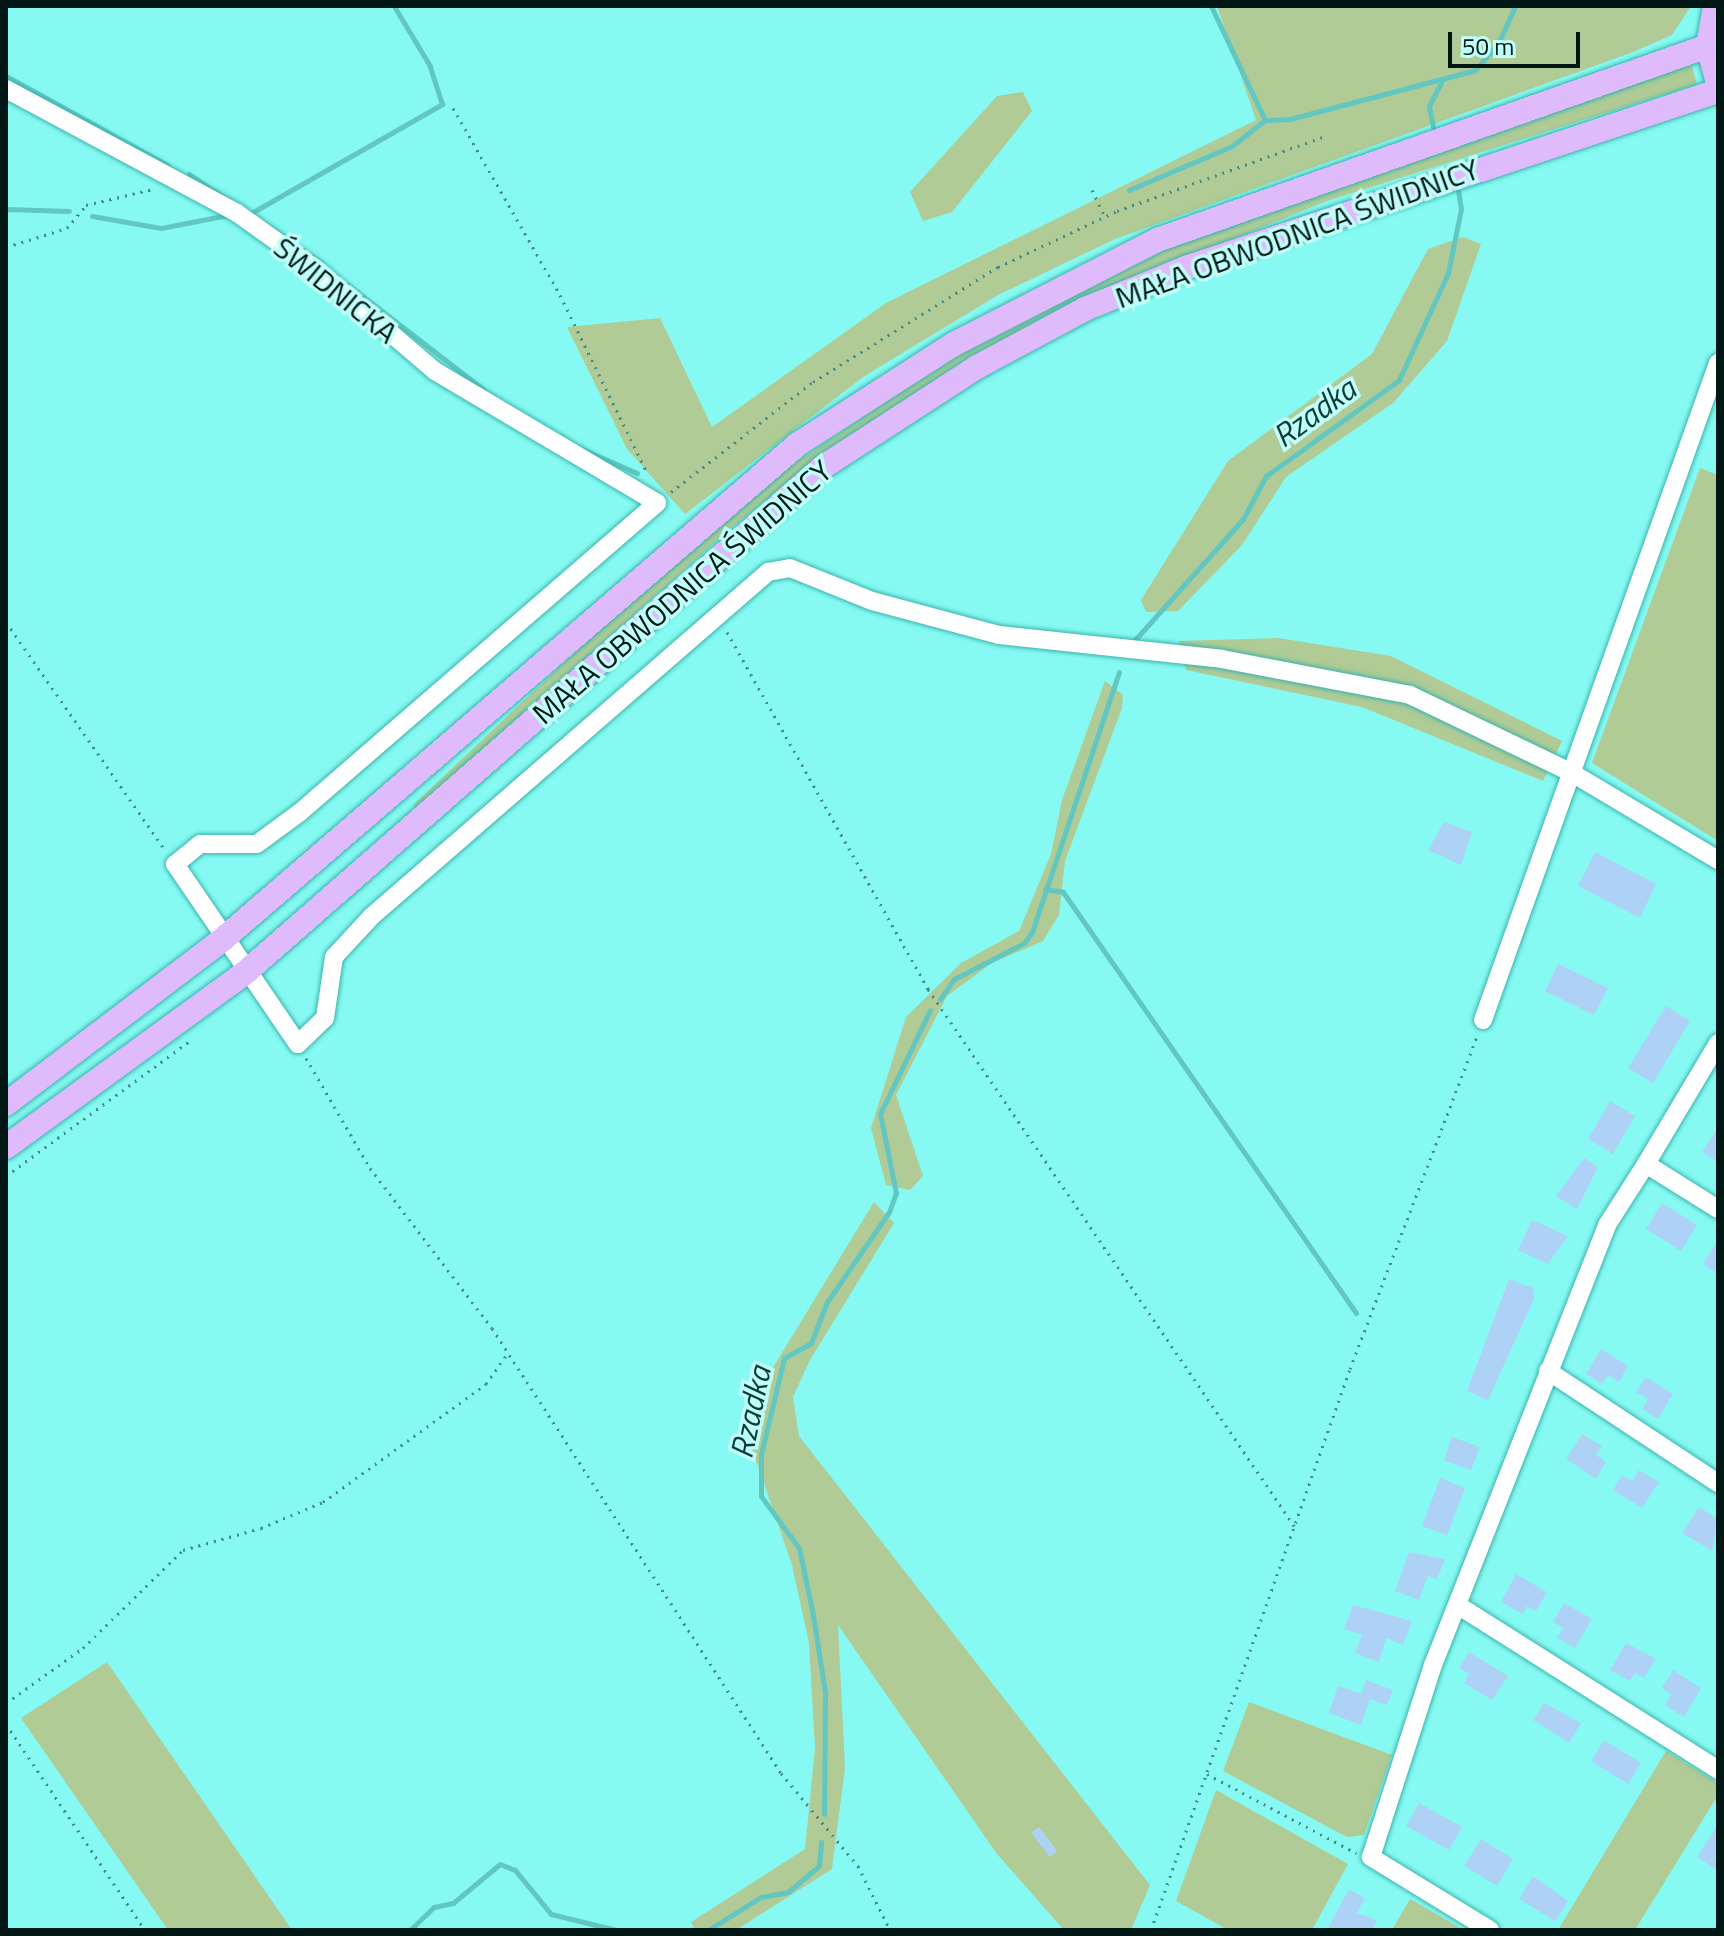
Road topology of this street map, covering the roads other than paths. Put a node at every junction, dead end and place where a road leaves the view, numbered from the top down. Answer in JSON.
{"nodes":[{"id":1,"x":1715,"y":6,"type":"edge"},
{"id":2,"x":1708,"y":46,"type":"junction"},
{"id":3,"x":1718,"y":84,"type":"edge"},
{"id":4,"x":6,"y":89,"type":"edge"},
{"id":5,"x":1718,"y":91,"type":"edge"},
{"id":6,"x":1718,"y":363,"type":"edge"},
{"id":7,"x":1572,"y":773,"type":"junction"},
{"id":8,"x":1718,"y":860,"type":"edge"},
{"id":9,"x":222,"y":940,"type":"junction"},
{"id":10,"x":246,"y":972,"type":"junction"},
{"id":11,"x":1483,"y":1020,"type":"road end"},
{"id":12,"x":1718,"y":1043,"type":"edge"},
{"id":13,"x":6,"y":1104,"type":"edge"},
{"id":14,"x":6,"y":1147,"type":"edge"},
{"id":15,"x":1646,"y":1164,"type":"junction"},
{"id":16,"x":1718,"y":1209,"type":"edge"},
{"id":17,"x":1548,"y":1371,"type":"junction"},
{"id":18,"x":1718,"y":1483,"type":"edge"},
{"id":19,"x":1459,"y":1606,"type":"junction"},
{"id":20,"x":1718,"y":1770,"type":"edge"},
{"id":21,"x":1490,"y":1930,"type":"edge"}],
"edges":[{"from":1,"to":2,"type":"main road"},
{"from":2,"to":3,"type":"main road"},
{"from":2,"to":9,"type":"main road","name":"MAŁA OBWODNICA ŚWIDNICY"},
{"from":4,"to":9,"type":"street","name":"ŚWIDNICKA"},
{"from":5,"to":10,"type":"main road","name":"MAŁA OBWODNICA ŚWIDNICY"},
{"from":6,"to":7,"type":"street"},
{"from":7,"to":8,"type":"street"},
{"from":7,"to":10,"type":"street"},
{"from":7,"to":11,"type":"street"},
{"from":9,"to":10,"type":"street"},
{"from":9,"to":13,"type":"main road","name":"MAŁA OBWODNICA ŚWIDNICY"},
{"from":10,"to":14,"type":"main road","name":"MAŁA OBWODNICA ŚWIDNICY"},
{"from":12,"to":15,"type":"street"},
{"from":15,"to":16,"type":"street"},
{"from":15,"to":17,"type":"street"},
{"from":17,"to":18,"type":"street"},
{"from":17,"to":19,"type":"street"},
{"from":19,"to":20,"type":"street"},
{"from":19,"to":21,"type":"street"}]}
